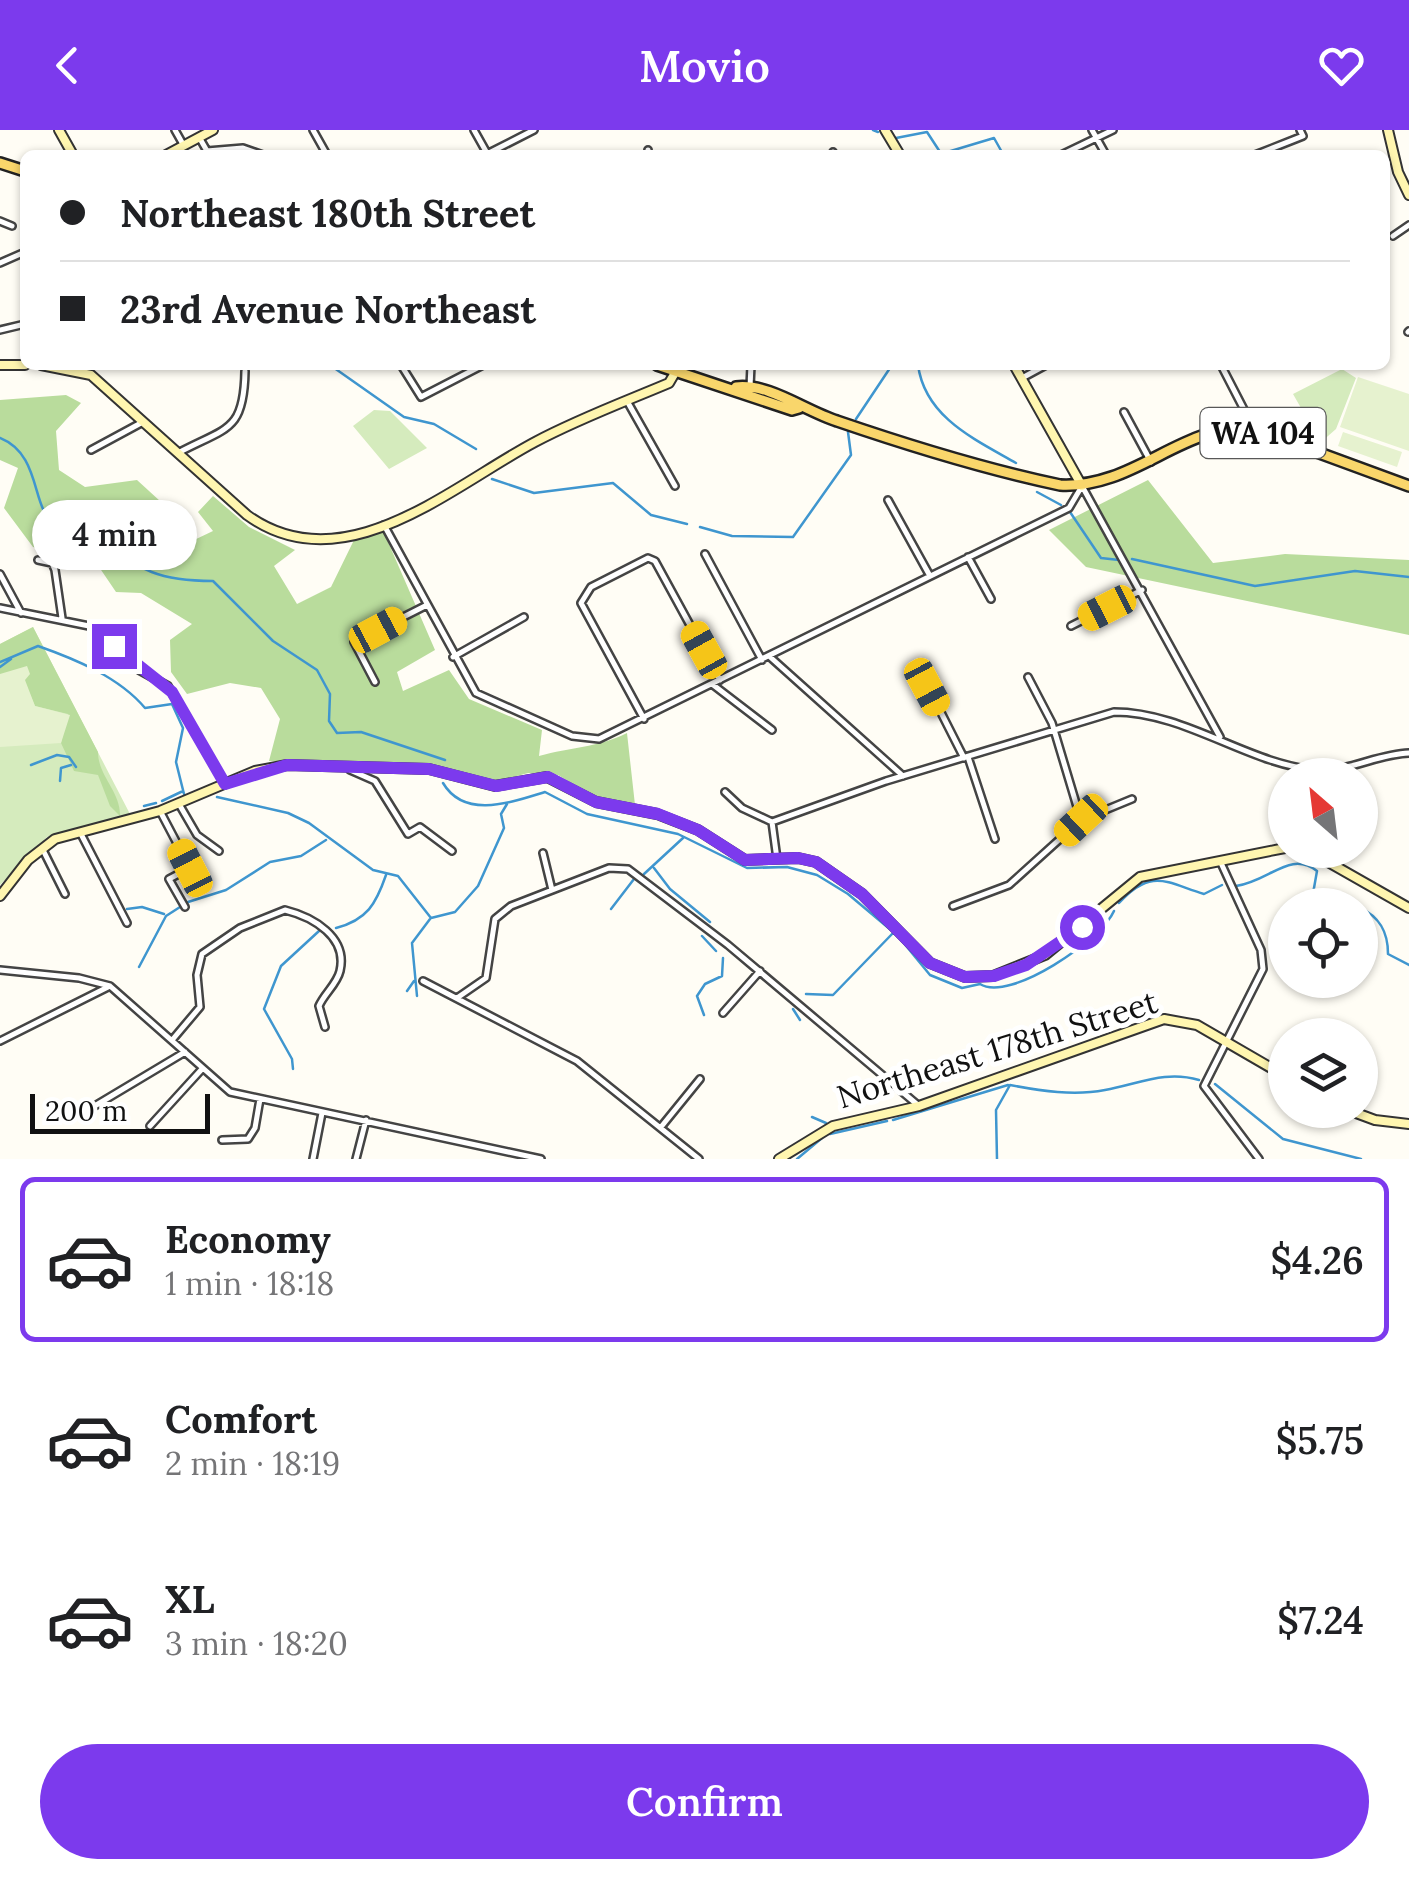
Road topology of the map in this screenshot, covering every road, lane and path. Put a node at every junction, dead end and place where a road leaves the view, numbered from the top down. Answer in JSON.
{"nodes":[{"id":1,"x":175,"y":130,"type":"edge"},
{"id":2,"x":213,"y":130,"type":"edge"},
{"id":3,"x":534,"y":130,"type":"edge"},
{"id":4,"x":1092,"y":130,"type":"edge"},
{"id":5,"x":1113,"y":130,"type":"edge"},
{"id":6,"x":1388,"y":130,"type":"edge"},
{"id":7,"x":1302,"y":133,"type":"edge"},
{"id":8,"x":200,"y":138,"type":"junction"},
{"id":9,"x":1097,"y":138,"type":"junction"},
{"id":10,"x":184,"y":146,"type":"junction"},
{"id":11,"x":176,"y":150,"type":"edge"},
{"id":12,"x":206,"y":150,"type":"edge"},
{"id":13,"x":218,"y":150,"type":"edge"},
{"id":14,"x":249,"y":150,"type":"edge"},
{"id":15,"x":496,"y":150,"type":"edge"},
{"id":16,"x":1072,"y":150,"type":"edge"},
{"id":17,"x":1103,"y":150,"type":"edge"},
{"id":18,"x":1266,"y":150,"type":"edge"},
{"id":19,"x":1409,"y":195,"type":"edge"},
{"id":20,"x":0,"y":221,"type":"edge"},
{"id":21,"x":1409,"y":225,"type":"edge"},
{"id":22,"x":12,"y":226,"type":"dead end"},
{"id":23,"x":1393,"y":236,"type":"dead end"},
{"id":24,"x":66,"y":370,"type":"edge"},
{"id":25,"x":96,"y":370,"type":"edge"},
{"id":26,"x":404,"y":370,"type":"edge"},
{"id":27,"x":472,"y":370,"type":"edge"},
{"id":28,"x":673,"y":370,"type":"edge"},
{"id":29,"x":751,"y":370,"type":"edge"},
{"id":30,"x":1017,"y":370,"type":"edge"},
{"id":31,"x":1037,"y":370,"type":"edge"},
{"id":32,"x":1224,"y":370,"type":"edge"},
{"id":33,"x":245,"y":371,"type":"dead end"},
{"id":34,"x":676,"y":371,"type":"junction"},
{"id":35,"x":91,"y":375,"type":"junction"},
{"id":36,"x":1022,"y":378,"type":"junction"},
{"id":37,"x":736,"y":387,"type":"junction"},
{"id":38,"x":750,"y":387,"type":"junction"},
{"id":39,"x":627,"y":400,"type":"junction"},
{"id":40,"x":799,"y":408,"type":"junction"},
{"id":41,"x":1124,"y":412,"type":"dead end"},
{"id":42,"x":144,"y":421,"type":"junction"},
{"id":43,"x":1254,"y":429,"type":"junction"},
{"id":44,"x":91,"y":450,"type":"dead end"},
{"id":45,"x":178,"y":453,"type":"junction"},
{"id":46,"x":1151,"y":462,"type":"junction"},
{"id":47,"x":674,"y":486,"type":"dead end"},
{"id":48,"x":1082,"y":486,"type":"junction"},
{"id":49,"x":1409,"y":486,"type":"edge"},
{"id":50,"x":888,"y":500,"type":"dead end"},
{"id":51,"x":1073,"y":505,"type":"junction"},
{"id":52,"x":1096,"y":507,"type":"junction"},
{"id":53,"x":384,"y":525,"type":"junction"},
{"id":54,"x":705,"y":554,"type":"dead end"},
{"id":55,"x":968,"y":556,"type":"junction"},
{"id":56,"x":38,"y":560,"type":"dead end"},
{"id":57,"x":0,"y":574,"type":"edge"},
{"id":58,"x":930,"y":576,"type":"junction"},
{"id":59,"x":1142,"y":590,"type":"junction"},
{"id":60,"x":990,"y":599,"type":"dead end"},
{"id":61,"x":427,"y":605,"type":"junction"},
{"id":62,"x":0,"y":608,"type":"edge"},
{"id":63,"x":21,"y":613,"type":"junction"},
{"id":64,"x":524,"y":617,"type":"dead end"},
{"id":65,"x":62,"y":618,"type":"junction"},
{"id":66,"x":1071,"y":626,"type":"dead end"},
{"id":67,"x":454,"y":656,"type":"junction"},
{"id":68,"x":769,"y":656,"type":"junction"},
{"id":69,"x":762,"y":660,"type":"junction"},
{"id":70,"x":922,"y":676,"type":"dead end"},
{"id":71,"x":1028,"y":677,"type":"dead end"},
{"id":72,"x":720,"y":680,"type":"junction"},
{"id":73,"x":375,"y":682,"type":"dead end"},
{"id":74,"x":712,"y":684,"type":"junction"},
{"id":75,"x":644,"y":719,"type":"junction"},
{"id":76,"x":1052,"y":729,"type":"junction"},
{"id":77,"x":772,"y":730,"type":"dead end"},
{"id":78,"x":1221,"y":738,"type":"junction"},
{"id":79,"x":1409,"y":753,"type":"edge"},
{"id":80,"x":966,"y":757,"type":"junction"},
{"id":81,"x":347,"y":768,"type":"junction"},
{"id":82,"x":903,"y":776,"type":"junction"},
{"id":83,"x":225,"y":784,"type":"junction"},
{"id":84,"x":725,"y":792,"type":"dead end"},
{"id":85,"x":1132,"y":799,"type":"dead end"},
{"id":86,"x":179,"y":804,"type":"junction"},
{"id":87,"x":160,"y":811,"type":"junction"},
{"id":88,"x":1081,"y":820,"type":"junction"},
{"id":89,"x":772,"y":822,"type":"junction"},
{"id":90,"x":80,"y":831,"type":"junction"},
{"id":91,"x":995,"y":839,"type":"dead end"},
{"id":92,"x":41,"y":847,"type":"junction"},
{"id":93,"x":219,"y":851,"type":"dead end"},
{"id":94,"x":452,"y":851,"type":"dead end"},
{"id":95,"x":1268,"y":852,"type":"edge"},
{"id":96,"x":543,"y":853,"type":"dead end"},
{"id":97,"x":776,"y":858,"type":"junction"},
{"id":98,"x":1220,"y":863,"type":"junction"},
{"id":99,"x":1339,"y":868,"type":"edge"},
{"id":100,"x":552,"y":890,"type":"junction"},
{"id":101,"x":66,"y":894,"type":"dead end"},
{"id":102,"x":0,"y":896,"type":"edge"},
{"id":103,"x":952,"y":906,"type":"dead end"},
{"id":104,"x":185,"y":908,"type":"dead end"},
{"id":105,"x":1409,"y":908,"type":"edge"},
{"id":106,"x":127,"y":923,"type":"dead end"},
{"id":107,"x":0,"y":970,"type":"edge"},
{"id":108,"x":760,"y":972,"type":"junction"},
{"id":109,"x":423,"y":981,"type":"dead end"},
{"id":110,"x":110,"y":986,"type":"junction"},
{"id":111,"x":458,"y":998,"type":"junction"},
{"id":112,"x":723,"y":1013,"type":"dead end"},
{"id":113,"x":325,"y":1027,"type":"dead end"},
{"id":114,"x":173,"y":1040,"type":"junction"},
{"id":115,"x":0,"y":1041,"type":"edge"},
{"id":116,"x":1224,"y":1042,"type":"junction"},
{"id":117,"x":185,"y":1052,"type":"junction"},
{"id":118,"x":1268,"y":1067,"type":"edge"},
{"id":119,"x":202,"y":1069,"type":"junction"},
{"id":120,"x":700,"y":1079,"type":"dead end"},
{"id":121,"x":260,"y":1099,"type":"junction"},
{"id":122,"x":918,"y":1106,"type":"junction"},
{"id":123,"x":92,"y":1107,"type":"dead end"},
{"id":124,"x":322,"y":1112,"type":"junction"},
{"id":125,"x":366,"y":1120,"type":"junction"},
{"id":126,"x":1378,"y":1120,"type":"edge"},
{"id":127,"x":1409,"y":1124,"type":"edge"},
{"id":128,"x":150,"y":1126,"type":"dead end"},
{"id":129,"x":661,"y":1127,"type":"junction"},
{"id":130,"x":222,"y":1140,"type":"dead end"},
{"id":131,"x":314,"y":1159,"type":"edge"},
{"id":132,"x":356,"y":1159,"type":"edge"},
{"id":133,"x":541,"y":1159,"type":"edge"},
{"id":134,"x":699,"y":1159,"type":"edge"},
{"id":135,"x":780,"y":1159,"type":"edge"},
{"id":136,"x":1258,"y":1159,"type":"edge"}],
"edges":[{"from":1,"to":10,"type":"street"},
{"from":2,"to":8,"type":"street"},
{"from":3,"to":15,"type":"street"},
{"from":4,"to":9,"type":"street"},
{"from":5,"to":9,"type":"street"},
{"from":6,"to":19,"type":"street"},
{"from":7,"to":18,"type":"street"},
{"from":8,"to":10,"type":"street"},
{"from":8,"to":12,"type":"street"},
{"from":9,"to":16,"type":"street"},
{"from":9,"to":17,"type":"street"},
{"from":10,"to":11,"type":"street"},
{"from":13,"to":14,"type":"street"},
{"from":20,"to":22,"type":"street"},
{"from":21,"to":23,"type":"street"},
{"from":24,"to":35,"type":"street"},
{"from":25,"to":35,"type":"street"},
{"from":26,"to":27,"type":"street"},
{"from":28,"to":34,"type":"main road","number":"WA 104"},
{"from":29,"to":38,"type":"street"},
{"from":30,"to":36,"type":"street"},
{"from":31,"to":36,"type":"street"},
{"from":32,"to":43,"type":"street"},
{"from":33,"to":45,"type":"street"},
{"from":34,"to":37,"type":"main road","number":"WA 104"},
{"from":34,"to":39,"type":"street"},
{"from":35,"to":42,"type":"street"},
{"from":36,"to":48,"type":"street"},
{"from":37,"to":38,"type":"main road","number":"WA 104"},
{"from":37,"to":40,"type":"main road","number":"WA 104"},
{"from":38,"to":40,"type":"main road","number":"WA 104"},
{"from":39,"to":47,"type":"street"},
{"from":39,"to":53,"type":"street"},
{"from":40,"to":48,"type":"main road","number":"WA 104"},
{"from":41,"to":46,"type":"street"},
{"from":42,"to":44,"type":"street"},
{"from":42,"to":45,"type":"street"},
{"from":43,"to":46,"type":"main road","number":"WA 104"},
{"from":43,"to":49,"type":"main road","number":"WA 104"},
{"from":45,"to":53,"type":"street"},
{"from":46,"to":48,"type":"main road","number":"WA 104"},
{"from":48,"to":51,"type":"street"},
{"from":48,"to":52,"type":"street"},
{"from":50,"to":58,"type":"street"},
{"from":51,"to":52,"type":"street"},
{"from":51,"to":55,"type":"street"},
{"from":52,"to":59,"type":"street"},
{"from":53,"to":61,"type":"street"},
{"from":54,"to":69,"type":"street"},
{"from":55,"to":58,"type":"street"},
{"from":55,"to":60,"type":"street"},
{"from":56,"to":65,"type":"street"},
{"from":57,"to":63,"type":"street"},
{"from":58,"to":68,"type":"street"},
{"from":59,"to":66,"type":"street"},
{"from":59,"to":78,"type":"street"},
{"from":61,"to":67,"type":"street"},
{"from":61,"to":73,"type":"street"},
{"from":62,"to":63,"type":"street"},
{"from":63,"to":65,"type":"street"},
{"from":64,"to":67,"type":"street"},
{"from":65,"to":83,"type":"street"},
{"from":67,"to":75,"type":"street"},
{"from":68,"to":69,"type":"street"},
{"from":68,"to":82,"type":"street"},
{"from":69,"to":72,"type":"street"},
{"from":70,"to":80,"type":"street"},
{"from":71,"to":76,"type":"street"},
{"from":72,"to":74,"type":"street"},
{"from":72,"to":75,"type":"street"},
{"from":74,"to":75,"type":"street"},
{"from":74,"to":77,"type":"street"},
{"from":76,"to":78,"type":"street"},
{"from":76,"to":80,"type":"street"},
{"from":76,"to":88,"type":"street"},
{"from":78,"to":79,"type":"street"},
{"from":80,"to":82,"type":"street"},
{"from":80,"to":91,"type":"street"},
{"from":81,"to":83,"type":"street"},
{"from":81,"to":94,"type":"street"},
{"from":81,"to":97,"type":"street"},
{"from":82,"to":89,"type":"street"},
{"from":83,"to":86,"type":"street"},
{"from":84,"to":89,"type":"street"},
{"from":85,"to":88,"type":"street"},
{"from":86,"to":87,"type":"street"},
{"from":86,"to":93,"type":"street"},
{"from":87,"to":90,"type":"street"},
{"from":87,"to":104,"type":"street"},
{"from":88,"to":103,"type":"street"},
{"from":89,"to":97,"type":"street"},
{"from":90,"to":92,"type":"street"},
{"from":90,"to":106,"type":"street"},
{"from":92,"to":101,"type":"street"},
{"from":92,"to":102,"type":"street"},
{"from":95,"to":98,"type":"street"},
{"from":96,"to":100,"type":"street"},
{"from":97,"to":98,"type":"street"},
{"from":98,"to":116,"type":"street"},
{"from":99,"to":105,"type":"street"},
{"from":100,"to":108,"type":"street"},
{"from":100,"to":111,"type":"street"},
{"from":107,"to":110,"type":"street"},
{"from":108,"to":112,"type":"street"},
{"from":108,"to":122,"type":"street"},
{"from":109,"to":111,"type":"street"},
{"from":110,"to":114,"type":"street"},
{"from":110,"to":115,"type":"street"},
{"from":111,"to":129,"type":"street"},
{"from":113,"to":114,"type":"street"},
{"from":114,"to":117,"type":"street"},
{"from":116,"to":118,"type":"street","name":"Northeast 178th Street"},
{"from":116,"to":122,"type":"street","name":"Northeast 178th Street"},
{"from":116,"to":136,"type":"street"},
{"from":117,"to":119,"type":"street"},
{"from":117,"to":123,"type":"street"},
{"from":119,"to":121,"type":"street"},
{"from":119,"to":128,"type":"street"},
{"from":120,"to":129,"type":"street"},
{"from":121,"to":124,"type":"street"},
{"from":121,"to":130,"type":"street"},
{"from":122,"to":135,"type":"street","name":"Northeast 178th Street"},
{"from":124,"to":125,"type":"street"},
{"from":124,"to":131,"type":"street"},
{"from":125,"to":132,"type":"street"},
{"from":125,"to":133,"type":"street"},
{"from":126,"to":127,"type":"street"},
{"from":129,"to":134,"type":"street"}]}
